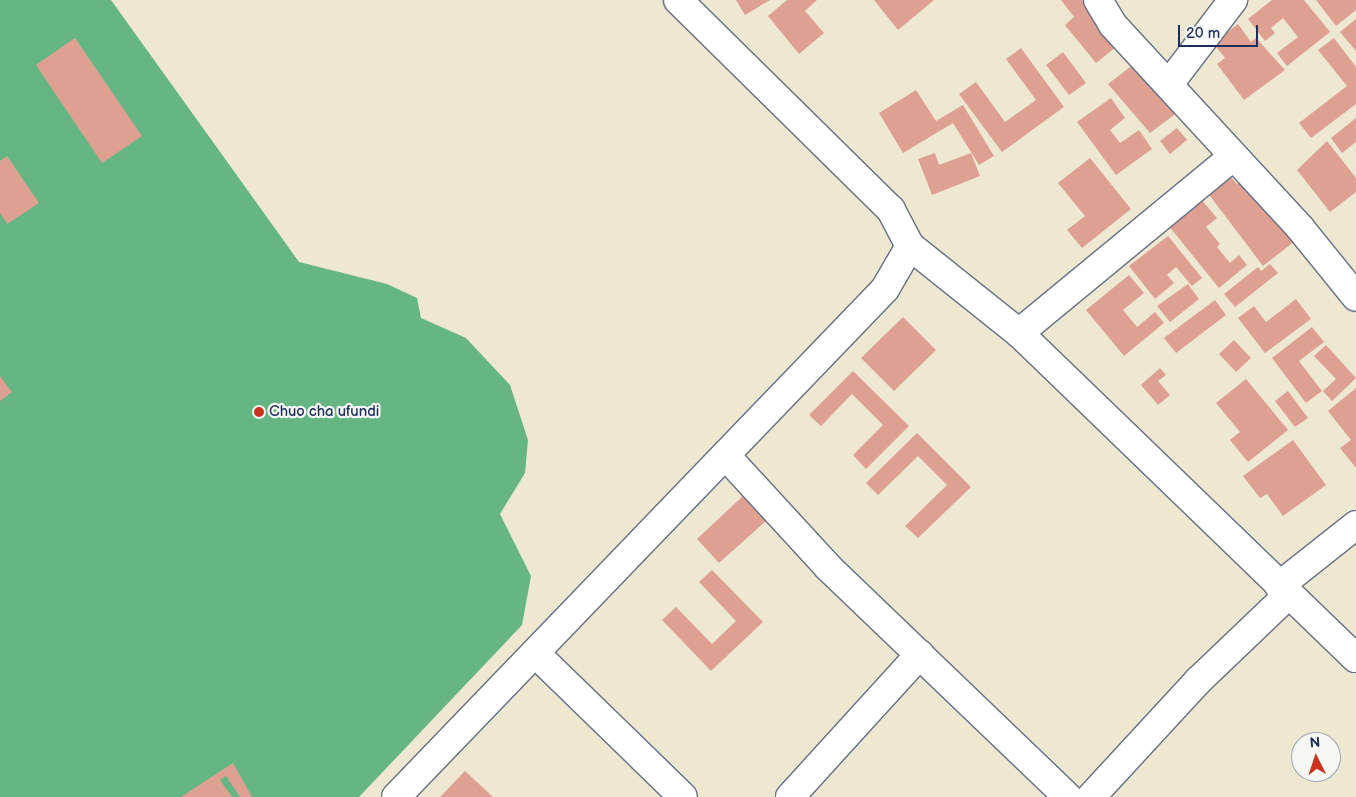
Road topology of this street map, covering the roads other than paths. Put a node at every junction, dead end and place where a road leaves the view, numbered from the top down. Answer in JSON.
{"nodes":[{"id":1,"x":678,"y":0,"type":"edge"},
{"id":2,"x":1098,"y":0,"type":"edge"},
{"id":3,"x":1233,"y":0,"type":"edge"},
{"id":4,"x":1169,"y":84,"type":"junction"},
{"id":5,"x":1234,"y":156,"type":"junction"},
{"id":6,"x":910,"y":246,"type":"junction"},
{"id":7,"x":1356,"y":297,"type":"edge"},
{"id":8,"x":1019,"y":334,"type":"junction"},
{"id":9,"x":726,"y":457,"type":"junction"},
{"id":10,"x":1356,"y":525,"type":"edge"},
{"id":11,"x":1283,"y":590,"type":"junction"},
{"id":12,"x":535,"y":654,"type":"junction"},
{"id":13,"x":920,"y":654,"type":"junction"},
{"id":14,"x":1356,"y":658,"type":"edge"},
{"id":15,"x":396,"y":797,"type":"edge"},
{"id":16,"x":684,"y":797,"type":"edge"},
{"id":17,"x":790,"y":797,"type":"edge"},
{"id":18,"x":1068,"y":797,"type":"edge"},
{"id":19,"x":1091,"y":797,"type":"edge"}],
"edges":[{"from":1,"to":6,"type":"street"},
{"from":2,"to":4,"type":"street"},
{"from":3,"to":4,"type":"street"},
{"from":4,"to":5,"type":"street"},
{"from":5,"to":7,"type":"street"},
{"from":5,"to":8,"type":"street"},
{"from":6,"to":8,"type":"street"},
{"from":6,"to":9,"type":"street"},
{"from":8,"to":11,"type":"street"},
{"from":9,"to":12,"type":"street"},
{"from":9,"to":13,"type":"street"},
{"from":10,"to":11,"type":"street"},
{"from":11,"to":14,"type":"street"},
{"from":11,"to":19,"type":"street"},
{"from":12,"to":15,"type":"street"},
{"from":12,"to":16,"type":"street"},
{"from":13,"to":17,"type":"street"},
{"from":13,"to":18,"type":"street"}]}
